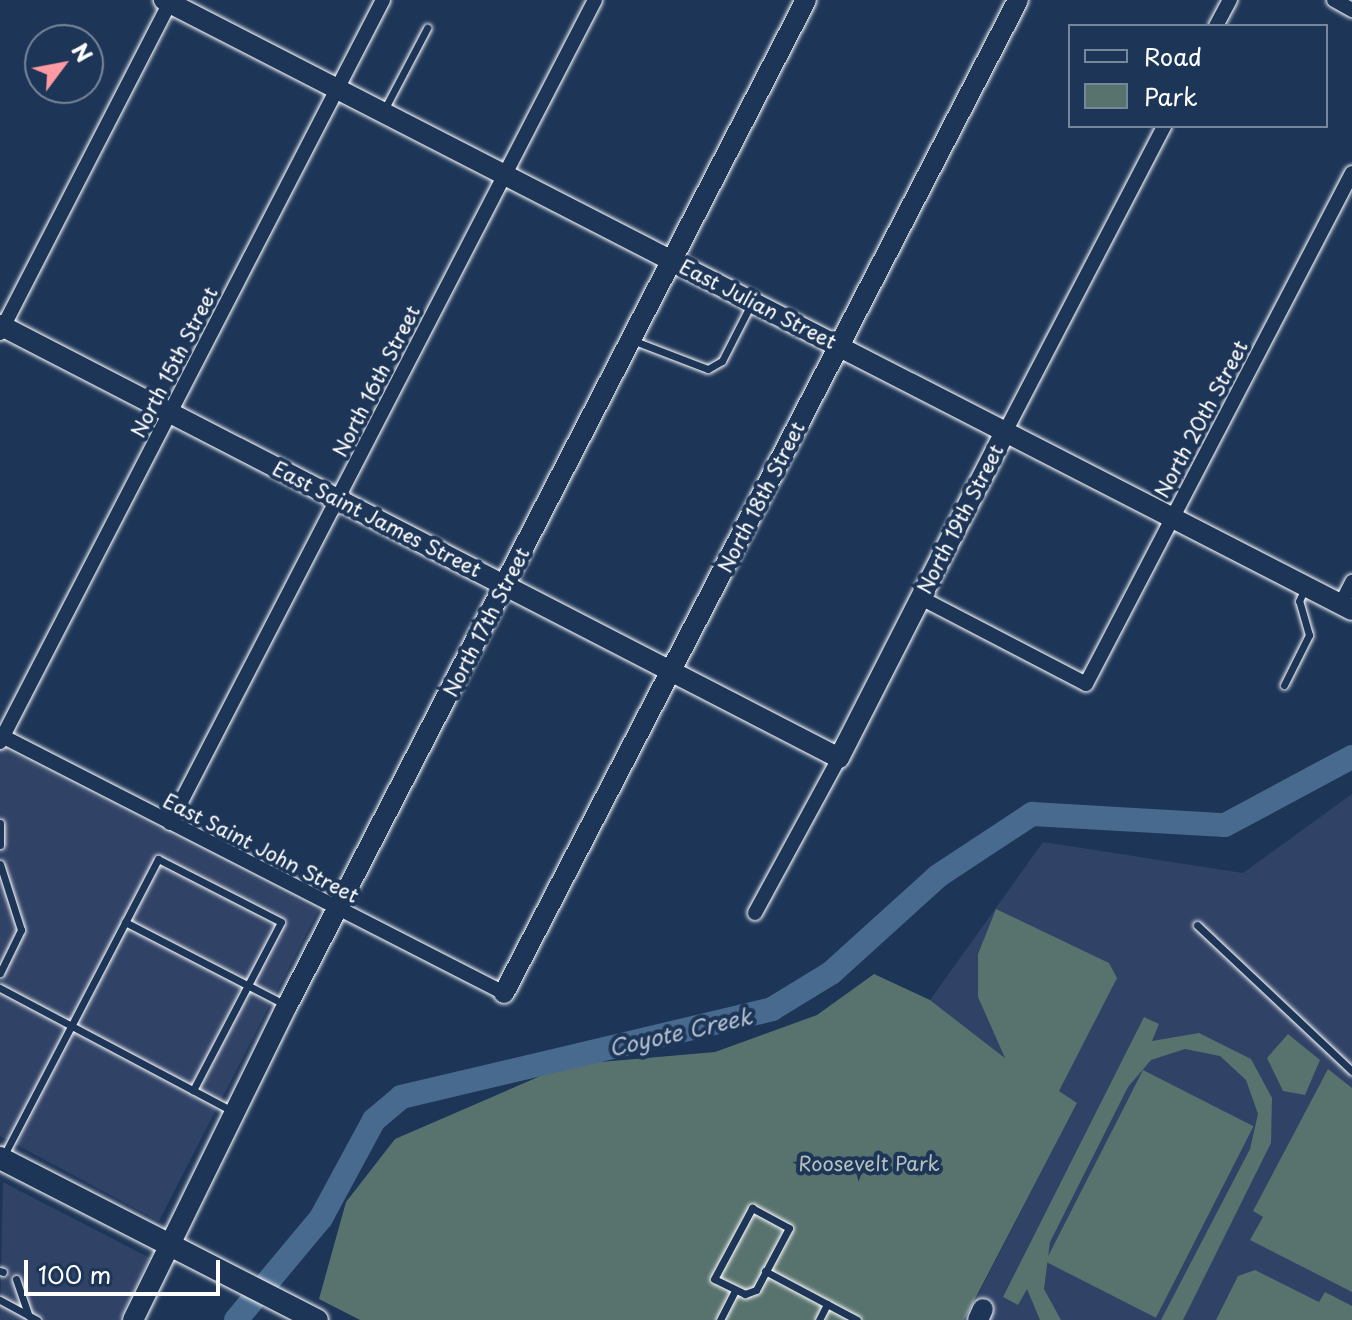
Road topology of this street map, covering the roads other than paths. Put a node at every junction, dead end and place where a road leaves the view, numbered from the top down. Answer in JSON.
{"nodes":[{"id":1,"x":383,"y":0,"type":"edge"},
{"id":2,"x":595,"y":0,"type":"edge"},
{"id":3,"x":806,"y":0,"type":"edge"},
{"id":4,"x":1018,"y":0,"type":"edge"},
{"id":5,"x":1230,"y":0,"type":"edge"},
{"id":6,"x":1334,"y":0,"type":"edge"},
{"id":7,"x":169,"y":1,"type":"edge"},
{"id":8,"x":1352,"y":10,"type":"edge"},
{"id":9,"x":1217,"y":24,"type":"edge"},
{"id":10,"x":427,"y":28,"type":"dead end"},
{"id":11,"x":337,"y":89,"type":"junction"},
{"id":12,"x":383,"y":112,"type":"junction"},
{"id":13,"x":1163,"y":128,"type":"edge"},
{"id":14,"x":1352,"y":173,"type":"edge"},
{"id":15,"x":505,"y":175,"type":"junction"},
{"id":16,"x":671,"y":259,"type":"junction"},
{"id":17,"x":753,"y":302,"type":"junction"},
{"id":18,"x":1,"y":328,"type":"edge"},
{"id":19,"x":630,"y":339,"type":"junction"},
{"id":20,"x":838,"y":345,"type":"junction"},
{"id":21,"x":171,"y":412,"type":"junction"},
{"id":22,"x":1005,"y":432,"type":"junction"},
{"id":23,"x":338,"y":500,"type":"junction"},
{"id":24,"x":1171,"y":517,"type":"junction"},
{"id":25,"x":1352,"y":582,"type":"edge"},
{"id":26,"x":506,"y":586,"type":"junction"},
{"id":27,"x":1305,"y":586,"type":"junction"},
{"id":28,"x":919,"y":597,"type":"junction"},
{"id":29,"x":1346,"y":607,"type":"edge"},
{"id":30,"x":672,"y":673,"type":"junction"},
{"id":31,"x":1284,"y":685,"type":"dead end"},
{"id":32,"x":1,"y":738,"type":"edge"},
{"id":33,"x":839,"y":758,"type":"junction"},
{"id":34,"x":0,"y":823,"type":"edge"},
{"id":35,"x":170,"y":823,"type":"junction"},
{"id":36,"x":0,"y":845,"type":"edge"},
{"id":37,"x":0,"y":864,"type":"edge"},
{"id":38,"x":337,"y":909,"type":"junction"},
{"id":39,"x":755,"y":913,"type":"dead end"},
{"id":40,"x":125,"y":922,"type":"junction"},
{"id":41,"x":1197,"y":925,"type":"dead end"},
{"id":42,"x":0,"y":973,"type":"edge"},
{"id":43,"x":248,"y":985,"type":"junction"},
{"id":44,"x":0,"y":988,"type":"edge"},
{"id":45,"x":504,"y":993,"type":"joint"},
{"id":46,"x":287,"y":1006,"type":"junction"},
{"id":47,"x":71,"y":1024,"type":"junction"},
{"id":48,"x":1352,"y":1071,"type":"edge"},
{"id":49,"x":193,"y":1090,"type":"junction"},
{"id":50,"x":234,"y":1112,"type":"junction"},
{"id":51,"x":1,"y":1160,"type":"edge"},
{"id":52,"x":169,"y":1244,"type":"junction"},
{"id":53,"x":765,"y":1271,"type":"junction"},
{"id":54,"x":16,"y":1279,"type":"dead end"},
{"id":55,"x":735,"y":1291,"type":"junction"},
{"id":56,"x":0,"y":1300,"type":"edge"},
{"id":57,"x":827,"y":1304,"type":"junction"},
{"id":58,"x":311,"y":1317,"type":"edge"},
{"id":59,"x":33,"y":1318,"type":"edge"},
{"id":60,"x":133,"y":1320,"type":"edge"},
{"id":61,"x":720,"y":1320,"type":"edge"},
{"id":62,"x":819,"y":1320,"type":"edge"},
{"id":63,"x":857,"y":1320,"type":"edge"}],
"edges":[{"from":1,"to":11,"type":"street","name":"North 15th Street"},
{"from":2,"to":15,"type":"street","name":"North 16th Street"},
{"from":3,"to":16,"type":"main road","name":"North 17th Street"},
{"from":4,"to":20,"type":"main road","name":"North 18th Street"},
{"from":5,"to":9,"type":"street"},
{"from":6,"to":8,"type":"street"},
{"from":7,"to":11,"type":"main road","name":"East Julian Street"},
{"from":7,"to":18,"type":"street"},
{"from":10,"to":12,"type":"lane"},
{"from":11,"to":12,"type":"main road","name":"East Julian Street"},
{"from":11,"to":21,"type":"street","name":"North 15th Street"},
{"from":12,"to":15,"type":"main road","name":"East Julian Street"},
{"from":13,"to":22,"type":"street","name":"North 19th Street"},
{"from":14,"to":24,"type":"street","name":"North 20th Street"},
{"from":15,"to":16,"type":"main road","name":"East Julian Street"},
{"from":15,"to":23,"type":"street","name":"North 16th Street"},
{"from":16,"to":17,"type":"main road","name":"East Julian Street"},
{"from":16,"to":19,"type":"main road","name":"North 17th Street"},
{"from":17,"to":19,"type":"lane"},
{"from":17,"to":20,"type":"main road","name":"East Julian Street"},
{"from":18,"to":21,"type":"main road","name":"East Saint James Street"},
{"from":19,"to":26,"type":"main road","name":"North 17th Street"},
{"from":20,"to":22,"type":"main road","name":"East Julian Street"},
{"from":20,"to":30,"type":"main road","name":"North 18th Street"},
{"from":21,"to":23,"type":"main road","name":"East Saint James Street"},
{"from":21,"to":32,"type":"street","name":"North 15th Street"},
{"from":22,"to":24,"type":"main road","name":"East Julian Street"},
{"from":22,"to":28,"type":"main road","name":"North 19th Street"},
{"from":23,"to":26,"type":"main road","name":"East Saint James Street"},
{"from":23,"to":35,"type":"street","name":"North 16th Street"},
{"from":24,"to":27,"type":"main road","name":"East Julian Street"},
{"from":24,"to":28,"type":"street","name":"North 20th Street"},
{"from":25,"to":29,"type":"street"},
{"from":26,"to":30,"type":"main road","name":"East Saint James Street"},
{"from":26,"to":38,"type":"main road","name":"North 17th Street"},
{"from":27,"to":29,"type":"main road","name":"East Julian Street"},
{"from":27,"to":31,"type":"lane"},
{"from":28,"to":33,"type":"main road","name":"North 19th Street"},
{"from":30,"to":33,"type":"main road","name":"East Saint James Street"},
{"from":30,"to":45,"type":"main road","name":"North 18th Street"},
{"from":32,"to":35,"type":"street","name":"East Saint John Street"},
{"from":33,"to":39,"type":"street","name":"North 19th Street"},
{"from":34,"to":36,"type":"lane"},
{"from":35,"to":38,"type":"street","name":"East Saint John Street"},
{"from":37,"to":42,"type":"lane"},
{"from":38,"to":45,"type":"street","name":"East Saint John Street"},
{"from":38,"to":46,"type":"main road","name":"North 17th Street"},
{"from":40,"to":43,"type":"lane"},
{"from":40,"to":43,"type":"lane"},
{"from":40,"to":47,"type":"lane"},
{"from":41,"to":48,"type":"lane"},
{"from":43,"to":46,"type":"lane"},
{"from":43,"to":49,"type":"lane"},
{"from":44,"to":47,"type":"lane"},
{"from":46,"to":50,"type":"main road","name":"North 17th Street"},
{"from":47,"to":49,"type":"lane"},
{"from":47,"to":51,"type":"lane"},
{"from":49,"to":50,"type":"lane"},
{"from":50,"to":52,"type":"main road","name":"North 17th Street"},
{"from":51,"to":52,"type":"main road"},
{"from":52,"to":58,"type":"main road"},
{"from":52,"to":60,"type":"main road","name":"North 17th Street"},
{"from":53,"to":55,"type":"lane"},
{"from":53,"to":55,"type":"lane"},
{"from":53,"to":57,"type":"lane"},
{"from":54,"to":59,"type":"lane"},
{"from":55,"to":61,"type":"lane"},
{"from":56,"to":59,"type":"lane"},
{"from":57,"to":62,"type":"lane"},
{"from":57,"to":63,"type":"lane"}]}
